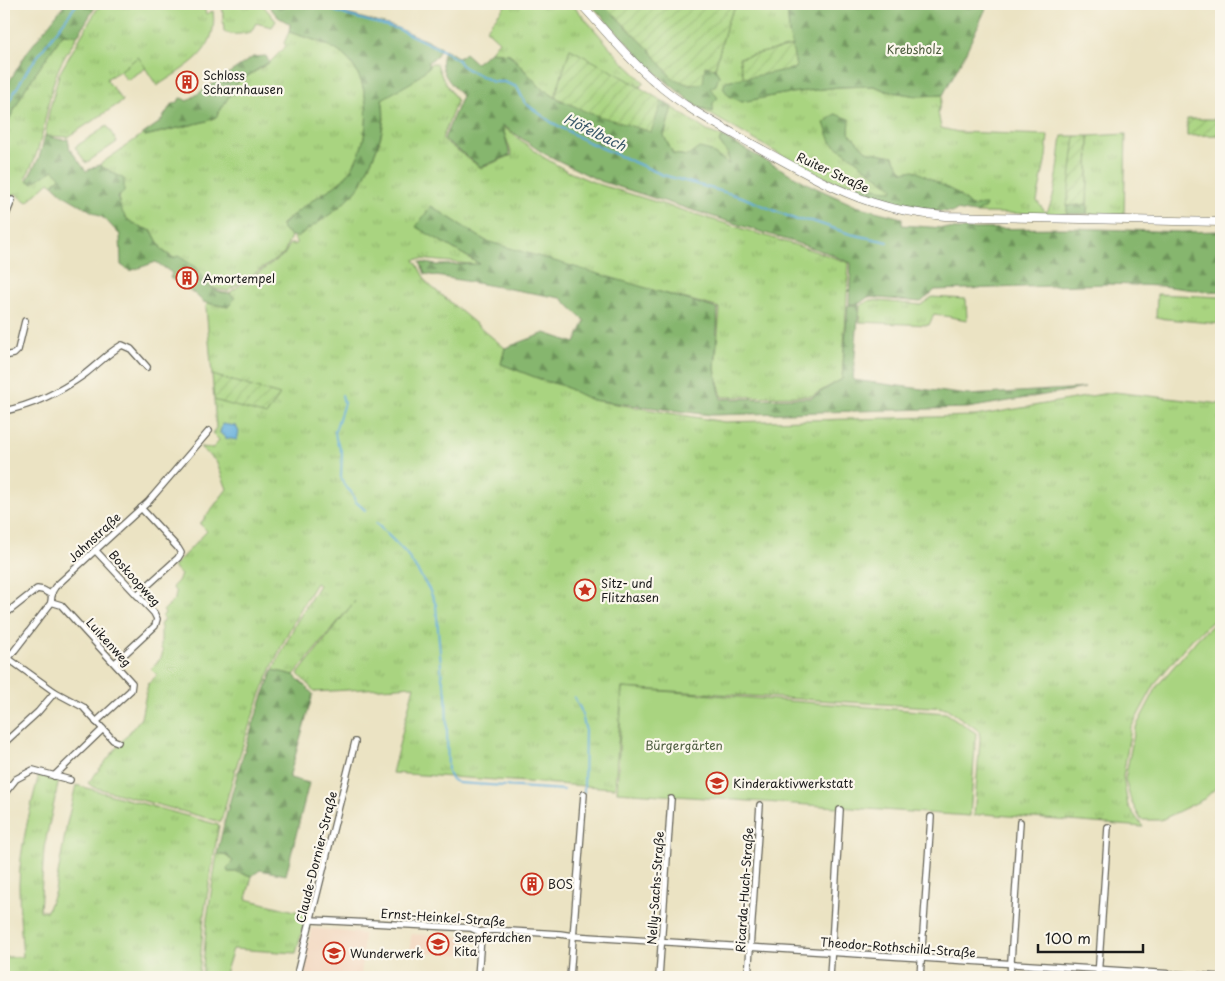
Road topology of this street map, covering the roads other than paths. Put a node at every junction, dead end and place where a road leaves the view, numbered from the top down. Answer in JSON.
{"nodes":[{"id":1,"x":582,"y":4,"type":"edge"},
{"id":2,"x":12,"y":200,"type":"dead end"},
{"id":3,"x":4,"y":220,"type":"edge"},
{"id":4,"x":1221,"y":222,"type":"edge"},
{"id":5,"x":25,"y":322,"type":"dead end"},
{"id":6,"x":4,"y":356,"type":"edge"},
{"id":7,"x":147,"y":367,"type":"dead end"},
{"id":8,"x":4,"y":411,"type":"edge"},
{"id":9,"x":209,"y":431,"type":"dead end"},
{"id":10,"x":141,"y":508,"type":"junction"},
{"id":11,"x":95,"y":550,"type":"junction"},
{"id":12,"x":137,"y":595,"type":"junction"},
{"id":13,"x":52,"y":598,"type":"junction"},
{"id":14,"x":4,"y":616,"type":"edge"},
{"id":15,"x":9,"y":659,"type":"junction"},
{"id":16,"x":114,"y":663,"type":"junction"},
{"id":17,"x":4,"y":664,"type":"edge"},
{"id":18,"x":54,"y":692,"type":"junction"},
{"id":19,"x":96,"y":722,"type":"junction"},
{"id":20,"x":103,"y":730,"type":"junction"},
{"id":21,"x":118,"y":742,"type":"dead end"},
{"id":22,"x":355,"y":742,"type":"dead end"},
{"id":23,"x":4,"y":744,"type":"edge"},
{"id":24,"x":54,"y":776,"type":"junction"},
{"id":25,"x":70,"y":780,"type":"dead end"},
{"id":26,"x":4,"y":794,"type":"edge"},
{"id":27,"x":584,"y":794,"type":"dead end"},
{"id":28,"x":671,"y":799,"type":"dead end"},
{"id":29,"x":760,"y":805,"type":"dead end"},
{"id":30,"x":840,"y":810,"type":"dead end"},
{"id":31,"x":931,"y":817,"type":"dead end"},
{"id":32,"x":1020,"y":822,"type":"dead end"},
{"id":33,"x":1108,"y":827,"type":"dead end"},
{"id":34,"x":311,"y":920,"type":"junction"},
{"id":35,"x":480,"y":932,"type":"junction"},
{"id":36,"x":573,"y":936,"type":"junction"},
{"id":37,"x":662,"y":942,"type":"junction"},
{"id":38,"x":750,"y":948,"type":"junction"},
{"id":39,"x":832,"y":953,"type":"junction"},
{"id":40,"x":921,"y":958,"type":"junction"},
{"id":41,"x":1010,"y":964,"type":"junction"},
{"id":42,"x":1099,"y":969,"type":"junction"},
{"id":43,"x":299,"y":977,"type":"edge"},
{"id":44,"x":478,"y":977,"type":"edge"},
{"id":45,"x":570,"y":977,"type":"edge"},
{"id":46,"x":659,"y":977,"type":"edge"},
{"id":47,"x":748,"y":977,"type":"edge"},
{"id":48,"x":830,"y":977,"type":"edge"},
{"id":49,"x":920,"y":977,"type":"edge"},
{"id":50,"x":1010,"y":977,"type":"edge"},
{"id":51,"x":1098,"y":977,"type":"edge"},
{"id":52,"x":1221,"y":977,"type":"edge"}],
"edges":[{"from":1,"to":4,"type":"main road","name":"Ruiter Straße"},
{"from":2,"to":3,"type":"street"},
{"from":5,"to":6,"type":"street"},
{"from":7,"to":8,"type":"street"},
{"from":9,"to":10,"type":"street","name":"Jahnstraße"},
{"from":10,"to":11,"type":"street","name":"Jahnstraße"},
{"from":10,"to":12,"type":"street"},
{"from":11,"to":12,"type":"street","name":"Boskoopweg"},
{"from":11,"to":13,"type":"street","name":"Jahnstraße"},
{"from":12,"to":16,"type":"street","name":"Boskoopweg"},
{"from":13,"to":14,"type":"street"},
{"from":13,"to":15,"type":"street","name":"Jahnstraße"},
{"from":13,"to":16,"type":"street","name":"Luikenweg"},
{"from":15,"to":17,"type":"street","name":"Jahnstraße"},
{"from":15,"to":18,"type":"street"},
{"from":16,"to":19,"type":"street","name":"Luikenweg"},
{"from":18,"to":19,"type":"street"},
{"from":18,"to":23,"type":"street"},
{"from":19,"to":20,"type":"street"},
{"from":20,"to":21,"type":"street"},
{"from":20,"to":24,"type":"street"},
{"from":22,"to":34,"type":"street","name":"Claude-Dornier-Straße"},
{"from":24,"to":25,"type":"street"},
{"from":24,"to":26,"type":"street"},
{"from":27,"to":36,"type":"street"},
{"from":28,"to":37,"type":"street","name":"Nelly-Sachs-Straße"},
{"from":29,"to":38,"type":"street","name":"Ricarda-Huch-Straße"},
{"from":30,"to":39,"type":"street"},
{"from":31,"to":40,"type":"street"},
{"from":32,"to":41,"type":"street"},
{"from":33,"to":42,"type":"street"},
{"from":34,"to":35,"type":"street","name":"Ernst-Heinkel-Straße"},
{"from":34,"to":43,"type":"street","name":"Claude-Dornier-Straße"},
{"from":35,"to":36,"type":"street","name":"Ernst-Heinkel-Straße"},
{"from":35,"to":44,"type":"street"},
{"from":36,"to":37,"type":"street","name":"Theodor-Rothschild-Straße"},
{"from":36,"to":45,"type":"street"},
{"from":37,"to":38,"type":"street","name":"Theodor-Rothschild-Straße"},
{"from":37,"to":46,"type":"street","name":"Nelly-Sachs-Straße"},
{"from":38,"to":39,"type":"street","name":"Theodor-Rothschild-Straße"},
{"from":38,"to":47,"type":"street","name":"Ricarda-Huch-Straße"},
{"from":39,"to":40,"type":"street","name":"Theodor-Rothschild-Straße"},
{"from":39,"to":48,"type":"street"},
{"from":40,"to":41,"type":"street","name":"Theodor-Rothschild-Straße"},
{"from":40,"to":49,"type":"street"},
{"from":41,"to":42,"type":"street","name":"Theodor-Rothschild-Straße"},
{"from":41,"to":50,"type":"street"},
{"from":42,"to":51,"type":"street"},
{"from":42,"to":52,"type":"street","name":"Theodor-Rothschild-Straße"}]}
